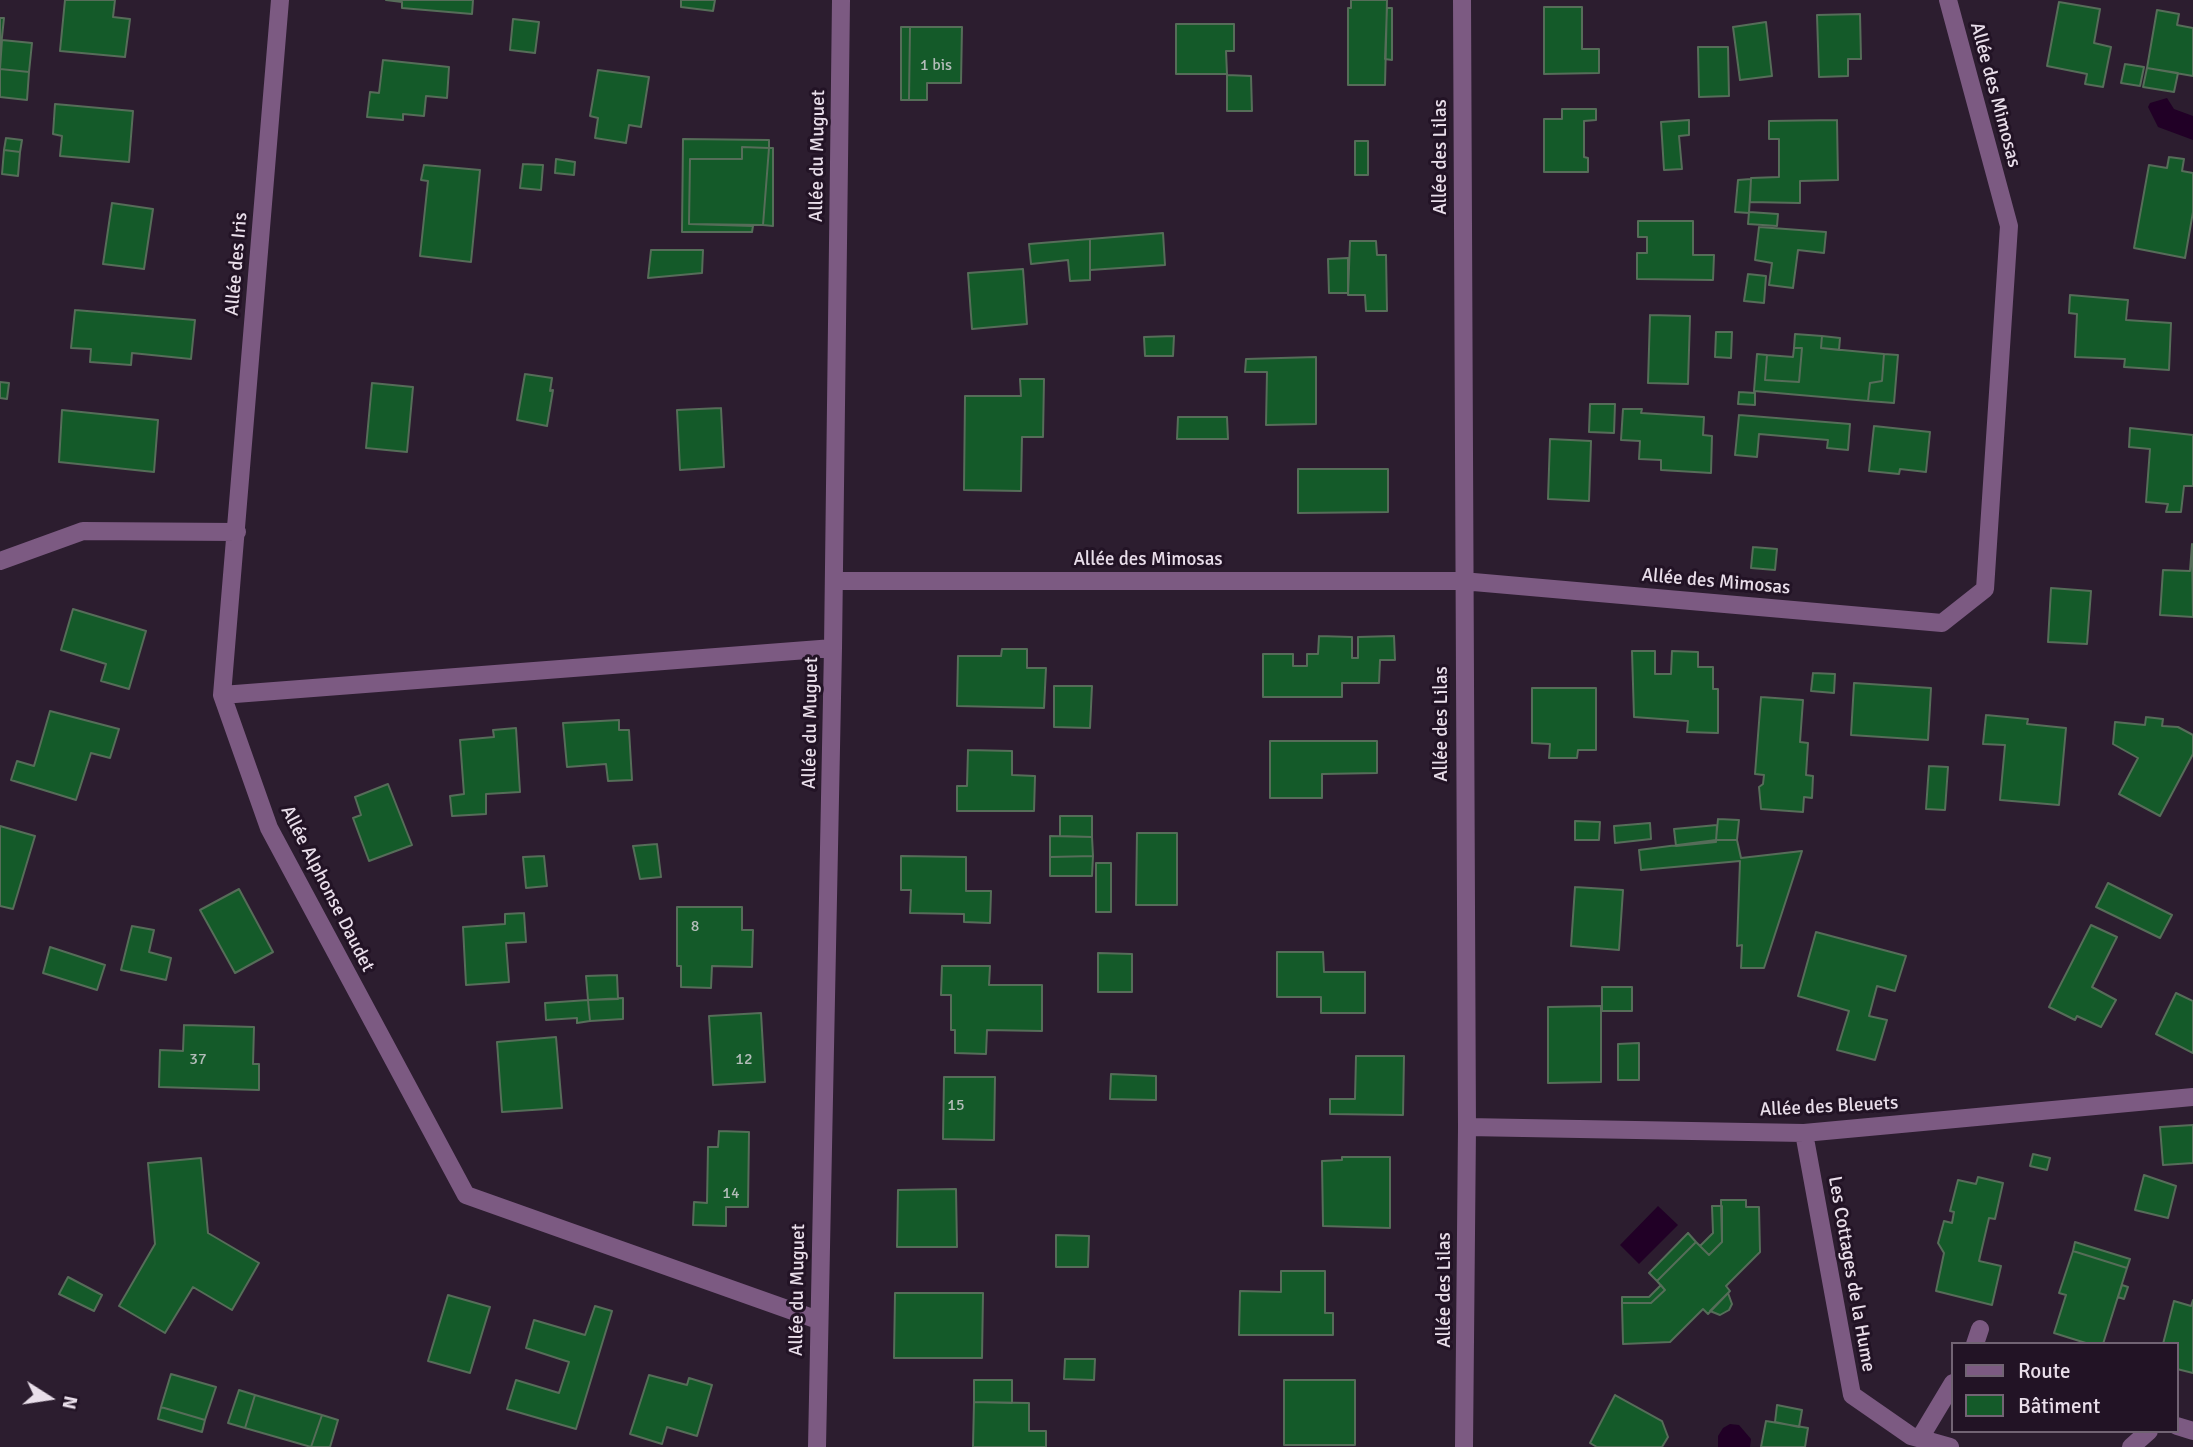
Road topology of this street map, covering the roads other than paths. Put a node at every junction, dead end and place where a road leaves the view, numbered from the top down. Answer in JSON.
{"nodes":[{"id":1,"x":280,"y":0,"type":"edge"},
{"id":2,"x":841,"y":0,"type":"edge"},
{"id":3,"x":1462,"y":0,"type":"edge"},
{"id":4,"x":1948,"y":0,"type":"edge"},
{"id":5,"x":237,"y":532,"type":"junction"},
{"id":6,"x":0,"y":561,"type":"edge"},
{"id":7,"x":834,"y":581,"type":"junction"},
{"id":8,"x":1462,"y":581,"type":"junction"},
{"id":9,"x":833,"y":648,"type":"junction"},
{"id":10,"x":222,"y":695,"type":"junction"},
{"id":11,"x":2193,"y":1097,"type":"edge"},
{"id":12,"x":1467,"y":1127,"type":"junction"},
{"id":13,"x":1804,"y":1133,"type":"junction"},
{"id":14,"x":818,"y":1320,"type":"junction"},
{"id":15,"x":1952,"y":1385,"type":"edge"},
{"id":16,"x":1920,"y":1438,"type":"junction"},
{"id":17,"x":817,"y":1447,"type":"edge"},
{"id":18,"x":1464,"y":1447,"type":"edge"},
{"id":19,"x":1950,"y":1447,"type":"edge"}],
"edges":[{"from":1,"to":5,"type":"street","name":"Allée des Iris"},
{"from":2,"to":7,"type":"street","name":"Allée du Muguet"},
{"from":3,"to":8,"type":"street","name":"Allée des Lilas"},
{"from":4,"to":8,"type":"street","name":"Allée des Mimosas"},
{"from":5,"to":6,"type":"street"},
{"from":5,"to":10,"type":"street","name":"Allée des Iris"},
{"from":7,"to":8,"type":"street","name":"Allée des Mimosas"},
{"from":7,"to":9,"type":"street","name":"Allée du Muguet"},
{"from":8,"to":12,"type":"street","name":"Allée des Lilas"},
{"from":9,"to":10,"type":"street"},
{"from":9,"to":14,"type":"street","name":"Allée du Muguet"},
{"from":10,"to":14,"type":"street","name":"Allée Alphonse Daudet"},
{"from":11,"to":13,"type":"street","name":"Allée des Bleuets"},
{"from":12,"to":13,"type":"street","name":"Allée des Bleuets"},
{"from":12,"to":18,"type":"street","name":"Allée des Lilas"},
{"from":13,"to":16,"type":"street","name":"Les Cottages de la Hume"},
{"from":14,"to":17,"type":"street","name":"Allée du Muguet"},
{"from":15,"to":16,"type":"street"},
{"from":16,"to":19,"type":"street","name":"Les Cottages de la Hume"}]}
